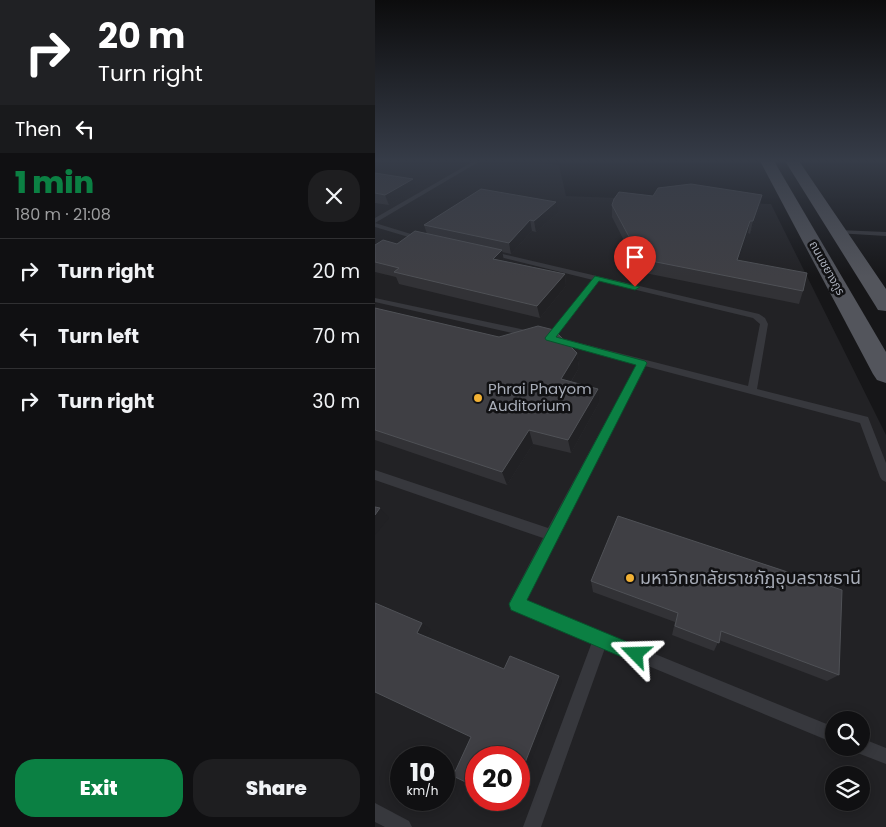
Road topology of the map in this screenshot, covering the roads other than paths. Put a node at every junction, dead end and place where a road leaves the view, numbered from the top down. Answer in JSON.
{"nodes":[{"id":1,"x":413,"y":200,"type":"edge"},
{"id":2,"x":789,"y":200,"type":"edge"},
{"id":3,"x":817,"y":200,"type":"edge"},
{"id":4,"x":375,"y":222,"type":"edge"},
{"id":5,"x":375,"y":225,"type":"edge"},
{"id":6,"x":838,"y":232,"type":"junction"},
{"id":7,"x":886,"y":234,"type":"edge"},
{"id":8,"x":431,"y":240,"type":"edge"},
{"id":9,"x":485,"y":252,"type":"edge"},
{"id":10,"x":597,"y":278,"type":"junction"},
{"id":11,"x":375,"y":300,"type":"edge"},
{"id":12,"x":886,"y":305,"type":"edge"},
{"id":13,"x":550,"y":338,"type":"junction"},
{"id":14,"x":642,"y":363,"type":"junction"},
{"id":15,"x":886,"y":374,"type":"edge"},
{"id":16,"x":752,"y":390,"type":"junction"},
{"id":17,"x":375,"y":475,"type":"edge"},
{"id":18,"x":886,"y":477,"type":"edge"},
{"id":19,"x":551,"y":535,"type":"junction"},
{"id":20,"x":599,"y":640,"type":"junction"},
{"id":21,"x":825,"y":731,"type":"edge"},
{"id":22,"x":870,"y":750,"type":"edge"},
{"id":23,"x":886,"y":756,"type":"edge"},
{"id":24,"x":375,"y":812,"type":"edge"},
{"id":25,"x":403,"y":827,"type":"edge"},
{"id":26,"x":532,"y":827,"type":"edge"}],
"edges":[{"from":1,"to":4,"type":"lane"},
{"from":2,"to":15,"type":"main road","name":"ถนนชยางกูร"},
{"from":3,"to":6,"type":"main road","name":"ถนนชยางกูร"},
{"from":5,"to":8,"type":"lane"},
{"from":6,"to":7,"type":"lane"},
{"from":6,"to":12,"type":"main road","name":"ถนนชยางกูร"},
{"from":9,"to":10,"type":"lane"},
{"from":10,"to":13,"type":"lane"},
{"from":10,"to":16,"type":"lane"},
{"from":11,"to":13,"type":"lane"},
{"from":13,"to":14,"type":"lane"},
{"from":14,"to":16,"type":"lane"},
{"from":14,"to":19,"type":"lane"},
{"from":16,"to":18,"type":"lane"},
{"from":17,"to":19,"type":"lane"},
{"from":19,"to":20,"type":"lane"},
{"from":20,"to":21,"type":"lane"},
{"from":20,"to":26,"type":"lane"},
{"from":22,"to":23,"type":"lane"},
{"from":24,"to":25,"type":"lane"}]}
